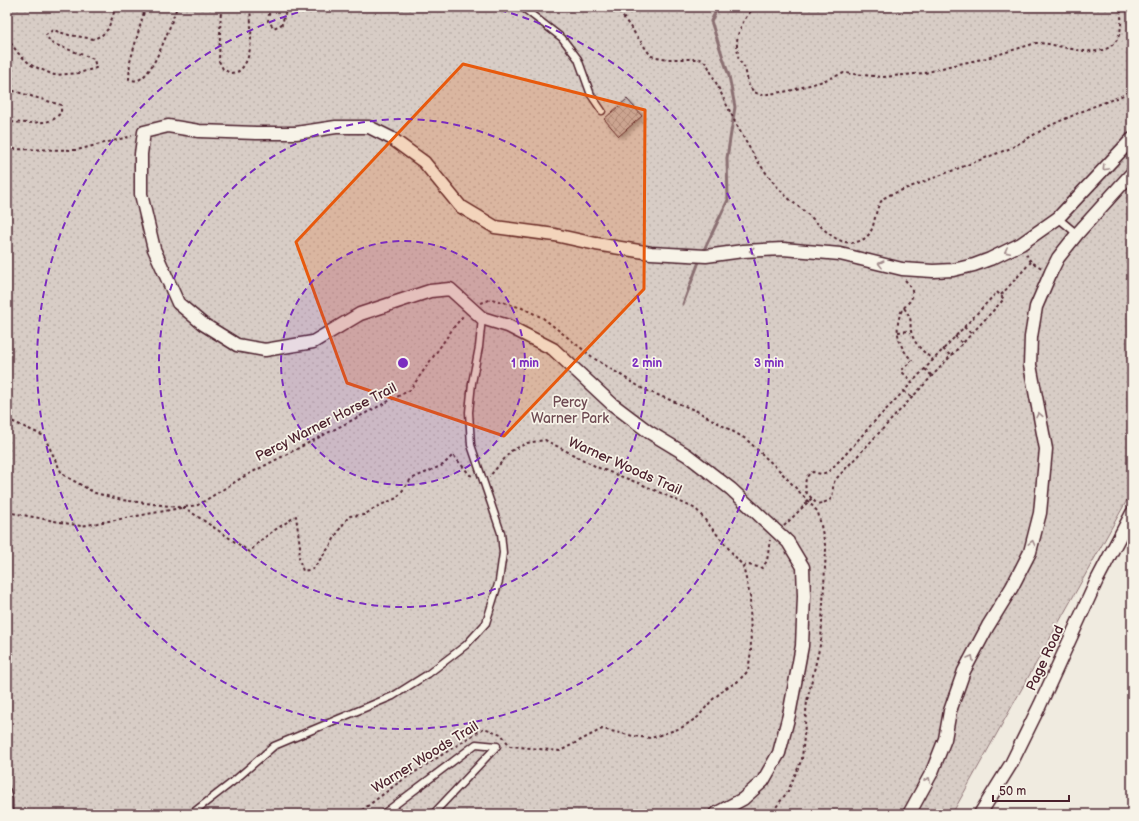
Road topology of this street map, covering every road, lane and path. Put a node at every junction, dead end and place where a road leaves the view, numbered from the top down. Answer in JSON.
{"nodes":[{"id":1,"x":8,"y":7,"type":"edge"},
{"id":2,"x":116,"y":7,"type":"edge"},
{"id":3,"x":144,"y":7,"type":"edge"},
{"id":4,"x":177,"y":7,"type":"edge"},
{"id":5,"x":221,"y":7,"type":"edge"},
{"id":6,"x":250,"y":7,"type":"edge"},
{"id":7,"x":270,"y":7,"type":"edge"},
{"id":8,"x":287,"y":7,"type":"edge"},
{"id":9,"x":522,"y":7,"type":"edge"},
{"id":10,"x":616,"y":7,"type":"edge"},
{"id":11,"x":755,"y":7,"type":"edge"},
{"id":12,"x":1120,"y":7,"type":"edge"},
{"id":13,"x":7,"y":15,"type":"edge"},
{"id":14,"x":7,"y":38,"type":"edge"},
{"id":15,"x":7,"y":89,"type":"edge"},
{"id":16,"x":1132,"y":91,"type":"edge"},
{"id":17,"x":602,"y":111,"type":"dead end"},
{"id":18,"x":7,"y":122,"type":"edge"},
{"id":19,"x":144,"y":132,"type":"junction"},
{"id":20,"x":1132,"y":139,"type":"edge"},
{"id":21,"x":7,"y":148,"type":"edge"},
{"id":22,"x":1132,"y":173,"type":"edge"},
{"id":23,"x":1058,"y":218,"type":"junction"},
{"id":24,"x":1077,"y":234,"type":"junction"},
{"id":25,"x":1021,"y":244,"type":"junction"},
{"id":26,"x":1031,"y":262,"type":"junction"},
{"id":27,"x":894,"y":267,"type":"junction"},
{"id":28,"x":1050,"y":272,"type":"junction"},
{"id":29,"x":1001,"y":295,"type":"junction"},
{"id":30,"x":471,"y":307,"type":"junction"},
{"id":31,"x":904,"y":308,"type":"junction"},
{"id":32,"x":482,"y":318,"type":"junction"},
{"id":33,"x":964,"y":327,"type":"junction"},
{"id":34,"x":912,"y":331,"type":"junction"},
{"id":35,"x":898,"y":332,"type":"junction"},
{"id":36,"x":972,"y":334,"type":"junction"},
{"id":37,"x":956,"y":336,"type":"junction"},
{"id":38,"x":963,"y":344,"type":"junction"},
{"id":39,"x":943,"y":349,"type":"junction"},
{"id":40,"x":951,"y":356,"type":"junction"},
{"id":41,"x":933,"y":360,"type":"junction"},
{"id":42,"x":924,"y":369,"type":"junction"},
{"id":43,"x":932,"y":376,"type":"junction"},
{"id":44,"x":913,"y":382,"type":"junction"},
{"id":45,"x":904,"y":391,"type":"junction"},
{"id":46,"x":912,"y":398,"type":"junction"},
{"id":47,"x":7,"y":419,"type":"edge"},
{"id":48,"x":482,"y":479,"type":"junction"},
{"id":49,"x":812,"y":498,"type":"junction"},
{"id":50,"x":808,"y":502,"type":"junction"},
{"id":51,"x":185,"y":508,"type":"junction"},
{"id":52,"x":7,"y":512,"type":"edge"},
{"id":53,"x":1132,"y":513,"type":"edge"},
{"id":54,"x":778,"y":532,"type":"junction"},
{"id":55,"x":743,"y":566,"type":"junction"},
{"id":56,"x":7,"y":791,"type":"edge"},
{"id":57,"x":10,"y":814,"type":"edge"},
{"id":58,"x":191,"y":814,"type":"edge"},
{"id":59,"x":357,"y":814,"type":"edge"},
{"id":60,"x":383,"y":814,"type":"edge"},
{"id":61,"x":433,"y":814,"type":"edge"},
{"id":62,"x":715,"y":814,"type":"edge"},
{"id":63,"x":771,"y":814,"type":"edge"},
{"id":64,"x":910,"y":814,"type":"edge"},
{"id":65,"x":980,"y":814,"type":"edge"}],
"edges":[{"from":1,"to":13,"type":"path"},
{"from":2,"to":14,"type":"path"},
{"from":3,"to":4,"type":"path"},
{"from":5,"to":6,"type":"path"},
{"from":7,"to":8,"type":"path"},
{"from":9,"to":17,"type":"lane"},
{"from":10,"to":16,"type":"path"},
{"from":11,"to":12,"type":"path"},
{"from":15,"to":18,"type":"path"},
{"from":19,"to":21,"type":"path"},
{"from":27,"to":19,"type":"street","one_way":true},
{"from":19,"to":30,"type":"street"},
{"from":20,"to":23,"type":"street","one_way":true},
{"from":22,"to":24,"type":"street"},
{"from":23,"to":24,"type":"lane"},
{"from":23,"to":25,"type":"street"},
{"from":24,"to":28,"type":"street"},
{"from":25,"to":26,"type":"path"},
{"from":25,"to":27,"type":"street","one_way":true},
{"from":26,"to":28,"type":"path"},
{"from":26,"to":29,"type":"path"},
{"from":27,"to":31,"type":"path"},
{"from":64,"to":28,"type":"street","one_way":true},
{"from":29,"to":33,"type":"path"},
{"from":29,"to":36,"type":"path"},
{"from":30,"to":32,"type":"street"},
{"from":30,"to":50,"type":"path","name":"Percy Warner Horse Trail"},
{"from":30,"to":51,"type":"path","name":"Percy Warner Horse Trail"},
{"from":31,"to":34,"type":"path"},
{"from":31,"to":35,"type":"path"},
{"from":32,"to":48,"type":"lane"},
{"from":32,"to":54,"type":"street"},
{"from":33,"to":36,"type":"path"},
{"from":33,"to":37,"type":"path"},
{"from":34,"to":35,"type":"path"},
{"from":34,"to":41,"type":"path"},
{"from":35,"to":44,"type":"path"},
{"from":36,"to":38,"type":"path"},
{"from":37,"to":38,"type":"path"},
{"from":37,"to":39,"type":"path"},
{"from":38,"to":40,"type":"path"},
{"from":39,"to":40,"type":"path"},
{"from":39,"to":41,"type":"path"},
{"from":40,"to":43,"type":"path"},
{"from":41,"to":42,"type":"path"},
{"from":42,"to":43,"type":"path"},
{"from":42,"to":44,"type":"path"},
{"from":43,"to":46,"type":"path"},
{"from":44,"to":45,"type":"path"},
{"from":45,"to":46,"type":"path"},
{"from":45,"to":49,"type":"path"},
{"from":46,"to":49,"type":"path"},
{"from":47,"to":51,"type":"path"},
{"from":48,"to":51,"type":"path"},
{"from":48,"to":55,"type":"path","name":"Warner Woods Trail"},
{"from":48,"to":58,"type":"lane"},
{"from":49,"to":50,"type":"path"},
{"from":50,"to":54,"type":"path"},
{"from":50,"to":63,"type":"path","name":"Percy Warner Horse Trail"},
{"from":51,"to":52,"type":"path","name":"Percy Warner Horse Trail"},
{"from":53,"to":65,"type":"street","name":"Page Road"},
{"from":54,"to":55,"type":"path"},
{"from":54,"to":62,"type":"street"},
{"from":55,"to":59,"type":"path","name":"Warner Woods Trail"},
{"from":56,"to":57,"type":"lane"},
{"from":60,"to":61,"type":"lane"}]}
